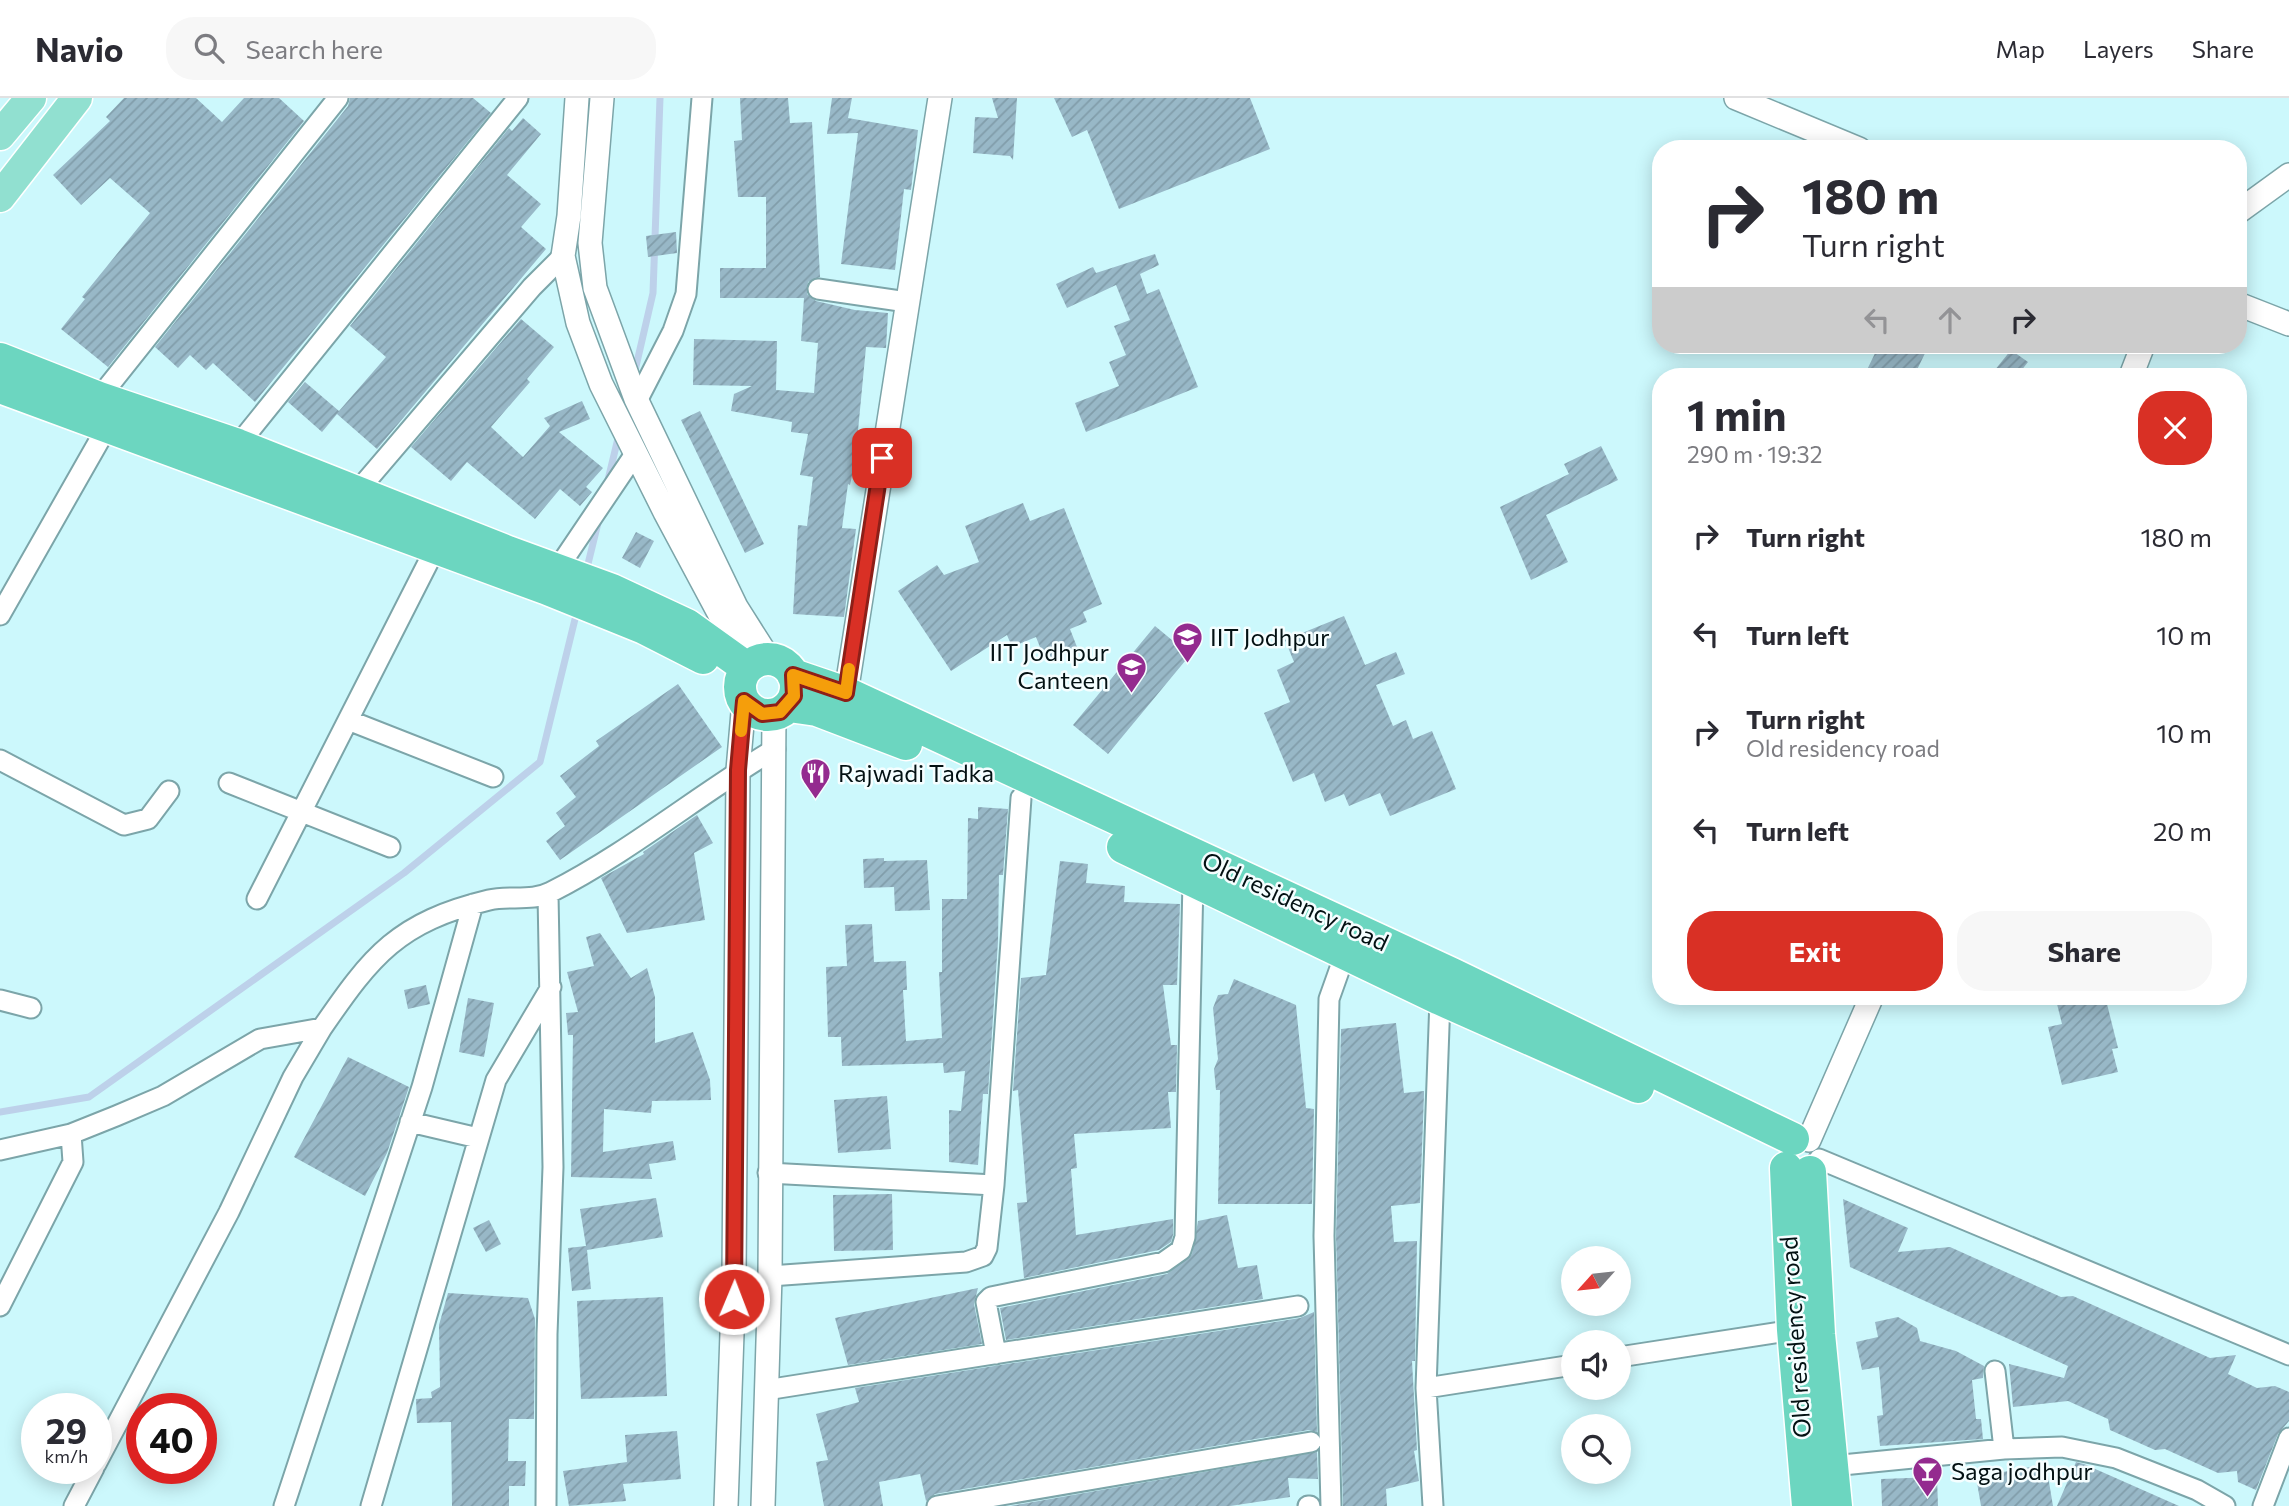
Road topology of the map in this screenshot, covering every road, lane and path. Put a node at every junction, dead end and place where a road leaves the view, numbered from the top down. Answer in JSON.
{"nodes":[{"id":1,"x":31,"y":98,"type":"edge"},
{"id":2,"x":77,"y":98,"type":"edge"},
{"id":3,"x":338,"y":98,"type":"edge"},
{"id":4,"x":518,"y":98,"type":"edge"},
{"id":5,"x":577,"y":98,"type":"edge"},
{"id":6,"x":601,"y":98,"type":"edge"},
{"id":7,"x":702,"y":98,"type":"edge"},
{"id":8,"x":940,"y":98,"type":"edge"},
{"id":9,"x":1736,"y":98,"type":"edge"},
{"id":10,"x":0,"y":135,"type":"edge"},
{"id":11,"x":1837,"y":140,"type":"edge"},
{"id":12,"x":2289,"y":174,"type":"edge"},
{"id":13,"x":0,"y":197,"type":"edge"},
{"id":14,"x":2247,"y":205,"type":"edge"},
{"id":15,"x":563,"y":256,"type":"junction"},
{"id":16,"x":818,"y":289,"type":"dead end"},
{"id":17,"x":907,"y":302,"type":"junction"},
{"id":18,"x":2247,"y":308,"type":"edge"},
{"id":19,"x":2289,"y":324,"type":"edge"},
{"id":20,"x":0,"y":359,"type":"edge"},
{"id":21,"x":0,"y":387,"type":"edge"},
{"id":22,"x":637,"y":400,"type":"junction"},
{"id":23,"x":103,"y":412,"type":"junction"},
{"id":24,"x":238,"y":445,"type":"junction"},
{"id":25,"x":631,"y":446,"type":"junction"},
{"id":26,"x":356,"y":493,"type":"junction"},
{"id":27,"x":435,"y":549,"type":"junction"},
{"id":28,"x":556,"y":570,"type":"junction"},
{"id":29,"x":0,"y":615,"type":"edge"},
{"id":30,"x":764,"y":683,"type":"junction"},
{"id":31,"x":846,"y":693,"type":"junction"},
{"id":32,"x":348,"y":720,"type":"junction"},
{"id":33,"x":775,"y":749,"type":"junction"},
{"id":34,"x":0,"y":760,"type":"edge"},
{"id":35,"x":738,"y":770,"type":"junction"},
{"id":36,"x":494,"y":777,"type":"dead end"},
{"id":37,"x":229,"y":783,"type":"dead end"},
{"id":38,"x":169,"y":791,"type":"dead end"},
{"id":39,"x":1021,"y":797,"type":"junction"},
{"id":40,"x":303,"y":810,"type":"junction"},
{"id":41,"x":390,"y":847,"type":"dead end"},
{"id":42,"x":1193,"y":881,"type":"junction"},
{"id":43,"x":542,"y":895,"type":"junction"},
{"id":44,"x":257,"y":900,"type":"dead end"},
{"id":45,"x":473,"y":904,"type":"junction"},
{"id":46,"x":1345,"y":954,"type":"junction"},
{"id":47,"x":551,"y":986,"type":"junction"},
{"id":48,"x":1440,"y":999,"type":"junction"},
{"id":49,"x":0,"y":1000,"type":"edge"},
{"id":50,"x":1868,"y":1005,"type":"edge"},
{"id":51,"x":31,"y":1008,"type":"dead end"},
{"id":52,"x":322,"y":1028,"type":"junction"},
{"id":53,"x":415,"y":1123,"type":"junction"},
{"id":54,"x":71,"y":1134,"type":"junction"},
{"id":55,"x":472,"y":1137,"type":"junction"},
{"id":56,"x":0,"y":1150,"type":"edge"},
{"id":57,"x":1800,"y":1155,"type":"junction"},
{"id":58,"x":768,"y":1173,"type":"junction"},
{"id":59,"x":993,"y":1185,"type":"junction"},
{"id":60,"x":770,"y":1276,"type":"junction"},
{"id":61,"x":0,"y":1306,"type":"edge"},
{"id":62,"x":1298,"y":1306,"type":"dead end"},
{"id":63,"x":1793,"y":1329,"type":"junction"},
{"id":64,"x":996,"y":1354,"type":"junction"},
{"id":65,"x":1631,"y":1355,"type":"edge"},
{"id":66,"x":2289,"y":1356,"type":"edge"},
{"id":67,"x":1561,"y":1367,"type":"edge"},
{"id":68,"x":1995,"y":1371,"type":"dead end"},
{"id":69,"x":1426,"y":1388,"type":"junction"},
{"id":70,"x":766,"y":1390,"type":"junction"},
{"id":71,"x":112,"y":1434,"type":"edge"},
{"id":72,"x":2289,"y":1438,"type":"edge"},
{"id":73,"x":1311,"y":1442,"type":"dead end"},
{"id":74,"x":2004,"y":1449,"type":"junction"},
{"id":75,"x":1832,"y":1466,"type":"junction"},
{"id":76,"x":86,"y":1484,"type":"edge"},
{"id":77,"x":2194,"y":1498,"type":"edge"},
{"id":78,"x":74,"y":1506,"type":"edge"},
{"id":79,"x":284,"y":1506,"type":"edge"},
{"id":80,"x":371,"y":1506,"type":"edge"},
{"id":81,"x":546,"y":1506,"type":"edge"},
{"id":82,"x":726,"y":1506,"type":"edge"},
{"id":83,"x":763,"y":1506,"type":"edge"},
{"id":84,"x":937,"y":1506,"type":"edge"},
{"id":85,"x":1331,"y":1506,"type":"edge"},
{"id":86,"x":1433,"y":1506,"type":"edge"},
{"id":87,"x":1808,"y":1506,"type":"edge"},
{"id":88,"x":1836,"y":1506,"type":"edge"},
{"id":89,"x":2225,"y":1506,"type":"edge"},
{"id":90,"x":2263,"y":1506,"type":"edge"}],
"edges":[{"from":1,"to":10,"type":"main road"},
{"from":2,"to":13,"type":"main road"},
{"from":3,"to":23,"type":"street"},
{"from":4,"to":24,"type":"street"},
{"from":5,"to":15,"type":"street"},
{"from":6,"to":22,"type":"street"},
{"from":7,"to":22,"type":"street"},
{"from":8,"to":17,"type":"street"},
{"from":9,"to":11,"type":"street"},
{"from":12,"to":14,"type":"street"},
{"from":15,"to":25,"type":"street"},
{"from":15,"to":26,"type":"street"},
{"from":16,"to":17,"type":"street"},
{"from":17,"to":31,"type":"street"},
{"from":18,"to":19,"type":"street"},
{"from":20,"to":23,"type":"highway"},
{"from":21,"to":23,"type":"highway"},
{"from":22,"to":30,"type":"street"},
{"from":23,"to":24,"type":"highway"},
{"from":23,"to":27,"type":"highway"},
{"from":23,"to":29,"type":"street"},
{"from":24,"to":26,"type":"highway"},
{"from":25,"to":28,"type":"street"},
{"from":25,"to":30,"type":"street"},
{"from":26,"to":28,"type":"highway"},
{"from":27,"to":30,"type":"highway"},
{"from":27,"to":32,"type":"street"},
{"from":28,"to":30,"type":"highway"},
{"from":30,"to":31,"type":"highway","name":"Old residency road"},
{"from":30,"to":33,"type":"street"},
{"from":30,"to":35,"type":"street"},
{"from":30,"to":39,"type":"highway","name":"Old residency road"},
{"from":31,"to":57,"type":"highway","name":"Old residency road"},
{"from":32,"to":36,"type":"street"},
{"from":32,"to":40,"type":"street"},
{"from":33,"to":35,"type":"street"},
{"from":33,"to":58,"type":"street"},
{"from":34,"to":38,"type":"street"},
{"from":35,"to":43,"type":"street"},
{"from":35,"to":82,"type":"street"},
{"from":37,"to":40,"type":"street"},
{"from":39,"to":42,"type":"highway","name":"Old residency road"},
{"from":39,"to":59,"type":"street"},
{"from":40,"to":41,"type":"street"},
{"from":40,"to":44,"type":"street"},
{"from":42,"to":46,"type":"highway","name":"Old residency road"},
{"from":42,"to":64,"type":"street"},
{"from":43,"to":45,"type":"street"},
{"from":43,"to":47,"type":"street"},
{"from":45,"to":52,"type":"street"},
{"from":45,"to":53,"type":"street"},
{"from":46,"to":48,"type":"highway","name":"Old residency road"},
{"from":46,"to":85,"type":"street"},
{"from":47,"to":55,"type":"street"},
{"from":47,"to":81,"type":"street"},
{"from":48,"to":57,"type":"highway","name":"Old residency road"},
{"from":48,"to":69,"type":"street"},
{"from":49,"to":51,"type":"street"},
{"from":50,"to":57,"type":"street"},
{"from":52,"to":54,"type":"street"},
{"from":52,"to":71,"type":"street"},
{"from":53,"to":55,"type":"street"},
{"from":53,"to":79,"type":"street"},
{"from":54,"to":56,"type":"street"},
{"from":54,"to":61,"type":"street"},
{"from":55,"to":80,"type":"street"},
{"from":57,"to":63,"type":"highway","name":"Old residency road"},
{"from":57,"to":66,"type":"street"},
{"from":57,"to":75,"type":"highway","name":"Old residency road"},
{"from":58,"to":59,"type":"street"},
{"from":58,"to":60,"type":"street"},
{"from":59,"to":60,"type":"street"},
{"from":60,"to":70,"type":"street"},
{"from":62,"to":64,"type":"street"},
{"from":63,"to":65,"type":"street"},
{"from":63,"to":87,"type":"highway","name":"Old residency road"},
{"from":64,"to":70,"type":"street"},
{"from":67,"to":69,"type":"street"},
{"from":68,"to":74,"type":"street"},
{"from":69,"to":86,"type":"street"},
{"from":70,"to":83,"type":"street"},
{"from":72,"to":90,"type":"street"},
{"from":73,"to":84,"type":"street"},
{"from":74,"to":75,"type":"street"},
{"from":74,"to":77,"type":"street"},
{"from":75,"to":88,"type":"highway","name":"Old residency road"},
{"from":76,"to":78,"type":"street"},
{"from":77,"to":89,"type":"street"}]}
